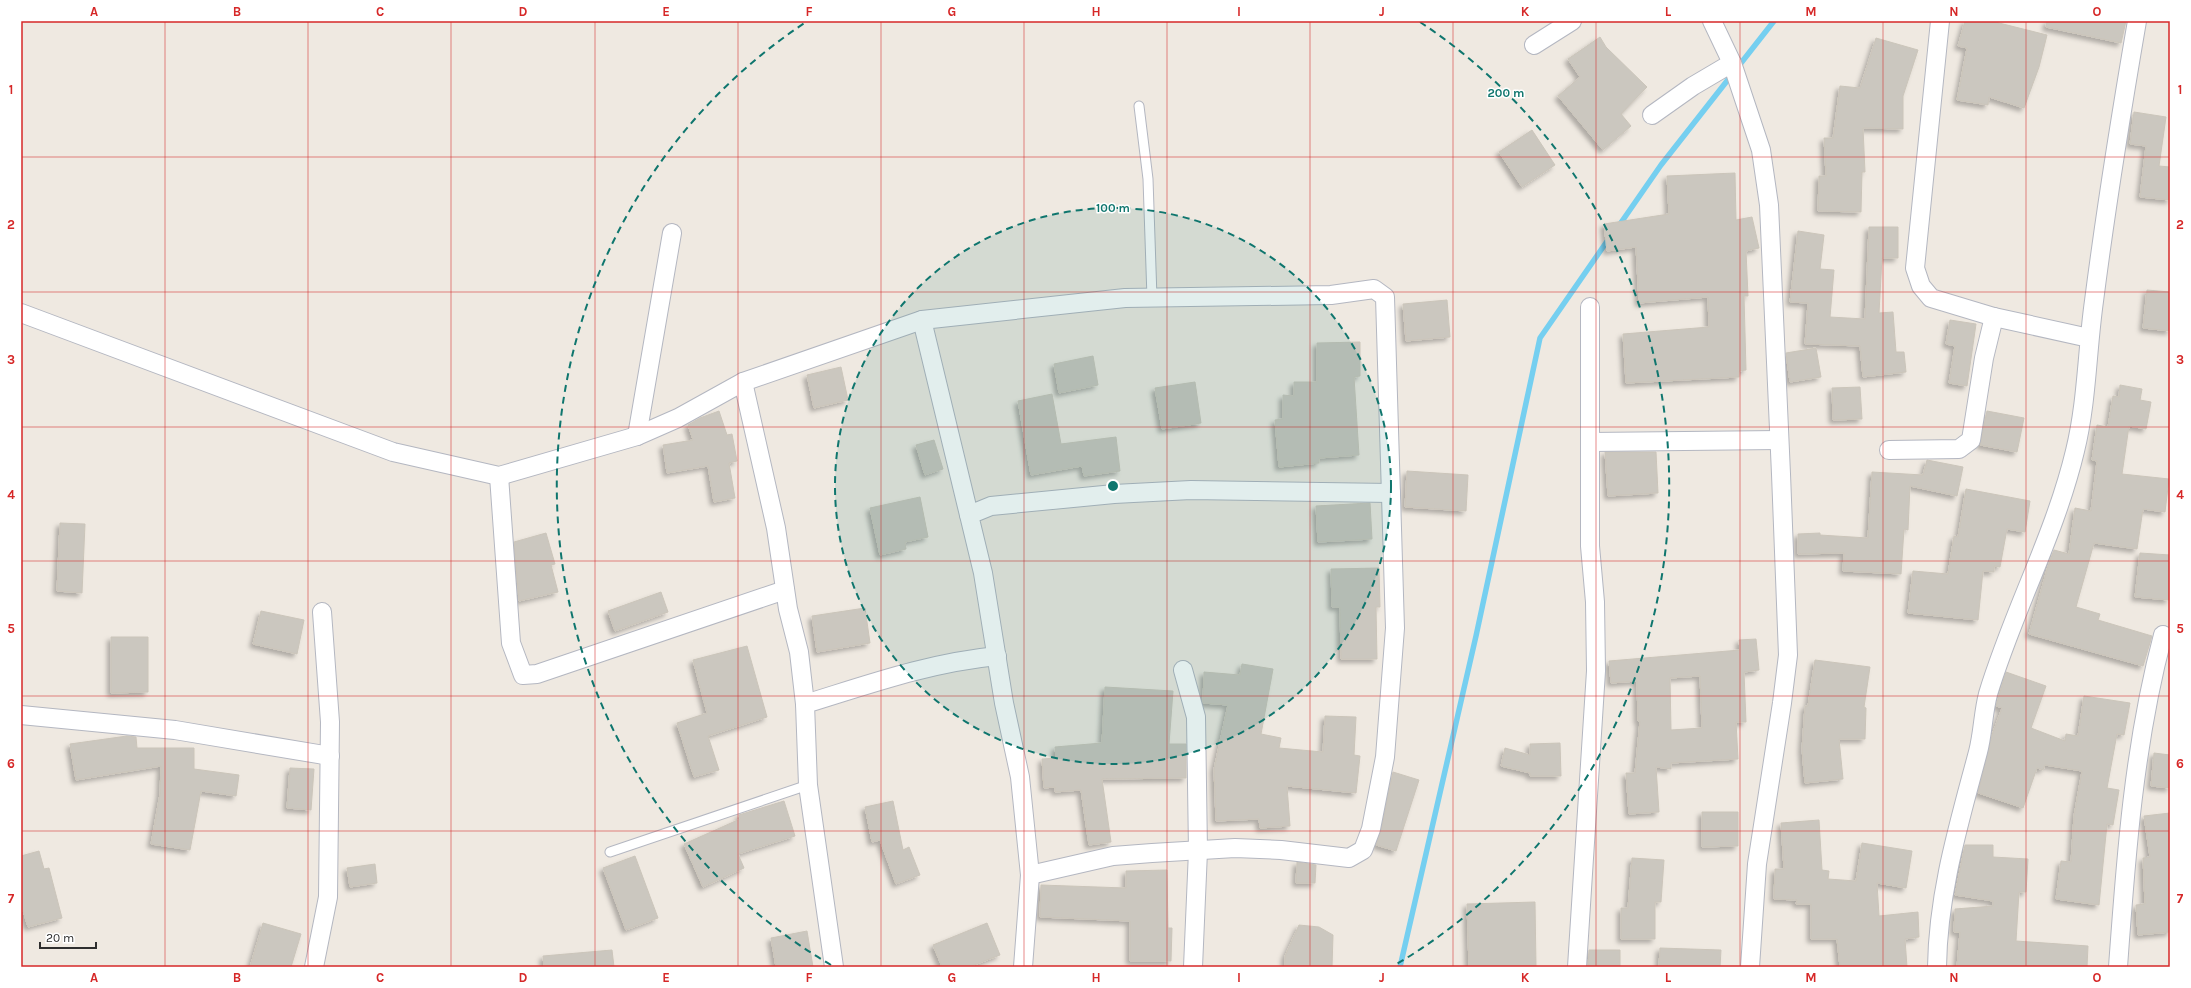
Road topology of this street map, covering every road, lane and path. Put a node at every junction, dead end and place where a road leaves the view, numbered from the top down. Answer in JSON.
{"nodes":[{"id":1,"x":1572,"y":21,"type":"edge"},
{"id":2,"x":1712,"y":21,"type":"edge"},
{"id":3,"x":1940,"y":21,"type":"edge"},
{"id":4,"x":2137,"y":21,"type":"edge"},
{"id":5,"x":1534,"y":45,"type":"dead end"},
{"id":6,"x":1732,"y":63,"type":"junction"},
{"id":7,"x":1139,"y":106,"type":"dead end"},
{"id":8,"x":1652,"y":115,"type":"dead end"},
{"id":9,"x":672,"y":233,"type":"dead end"},
{"id":10,"x":1152,"y":298,"type":"junction"},
{"id":11,"x":1590,"y":307,"type":"dead end"},
{"id":12,"x":21,"y":313,"type":"edge"},
{"id":13,"x":1994,"y":317,"type":"junction"},
{"id":14,"x":922,"y":320,"type":"junction"},
{"id":15,"x":2089,"y":338,"type":"junction"},
{"id":16,"x":743,"y":382,"type":"junction"},
{"id":17,"x":637,"y":436,"type":"junction"},
{"id":18,"x":1778,"y":440,"type":"junction"},
{"id":19,"x":1590,"y":442,"type":"junction"},
{"id":20,"x":1889,"y":450,"type":"dead end"},
{"id":21,"x":499,"y":476,"type":"junction"},
{"id":22,"x":1391,"y":493,"type":"junction"},
{"id":23,"x":969,"y":515,"type":"junction"},
{"id":24,"x":785,"y":590,"type":"junction"},
{"id":25,"x":322,"y":612,"type":"dead end"},
{"id":26,"x":2163,"y":635,"type":"dead end"},
{"id":27,"x":996,"y":656,"type":"junction"},
{"id":28,"x":1183,"y":670,"type":"dead end"},
{"id":29,"x":806,"y":704,"type":"junction"},
{"id":30,"x":21,"y":715,"type":"edge"},
{"id":31,"x":330,"y":756,"type":"junction"},
{"id":32,"x":808,"y":785,"type":"junction"},
{"id":33,"x":1198,"y":851,"type":"junction"},
{"id":34,"x":610,"y":852,"type":"dead end"},
{"id":35,"x":1030,"y":875,"type":"junction"},
{"id":36,"x":314,"y":967,"type":"edge"},
{"id":37,"x":834,"y":967,"type":"edge"},
{"id":38,"x":1022,"y":967,"type":"edge"},
{"id":39,"x":1193,"y":967,"type":"edge"},
{"id":40,"x":1577,"y":967,"type":"edge"},
{"id":41,"x":1750,"y":967,"type":"edge"},
{"id":42,"x":1938,"y":967,"type":"edge"},
{"id":43,"x":2118,"y":967,"type":"edge"}],
"edges":[{"from":1,"to":5,"type":"street"},
{"from":2,"to":6,"type":"street"},
{"from":3,"to":13,"type":"street"},
{"from":4,"to":15,"type":"street"},
{"from":6,"to":8,"type":"street"},
{"from":6,"to":18,"type":"street"},
{"from":7,"to":10,"type":"lane"},
{"from":9,"to":17,"type":"street"},
{"from":10,"to":14,"type":"street"},
{"from":10,"to":22,"type":"street"},
{"from":11,"to":19,"type":"street"},
{"from":12,"to":21,"type":"street"},
{"from":13,"to":15,"type":"street"},
{"from":13,"to":20,"type":"street"},
{"from":14,"to":16,"type":"street"},
{"from":14,"to":23,"type":"street"},
{"from":15,"to":42,"type":"street"},
{"from":16,"to":17,"type":"street"},
{"from":16,"to":24,"type":"street"},
{"from":17,"to":21,"type":"street"},
{"from":18,"to":19,"type":"street"},
{"from":18,"to":41,"type":"street"},
{"from":19,"to":40,"type":"street"},
{"from":21,"to":24,"type":"street"},
{"from":22,"to":23,"type":"street"},
{"from":22,"to":33,"type":"street"},
{"from":23,"to":27,"type":"street"},
{"from":24,"to":29,"type":"street"},
{"from":25,"to":31,"type":"street"},
{"from":26,"to":43,"type":"street"},
{"from":27,"to":29,"type":"street"},
{"from":27,"to":35,"type":"street"},
{"from":28,"to":33,"type":"street"},
{"from":29,"to":32,"type":"street"},
{"from":30,"to":31,"type":"street"},
{"from":31,"to":36,"type":"street"},
{"from":32,"to":34,"type":"lane"},
{"from":32,"to":37,"type":"street"},
{"from":33,"to":35,"type":"street"},
{"from":33,"to":39,"type":"street"},
{"from":35,"to":38,"type":"street"}]}
